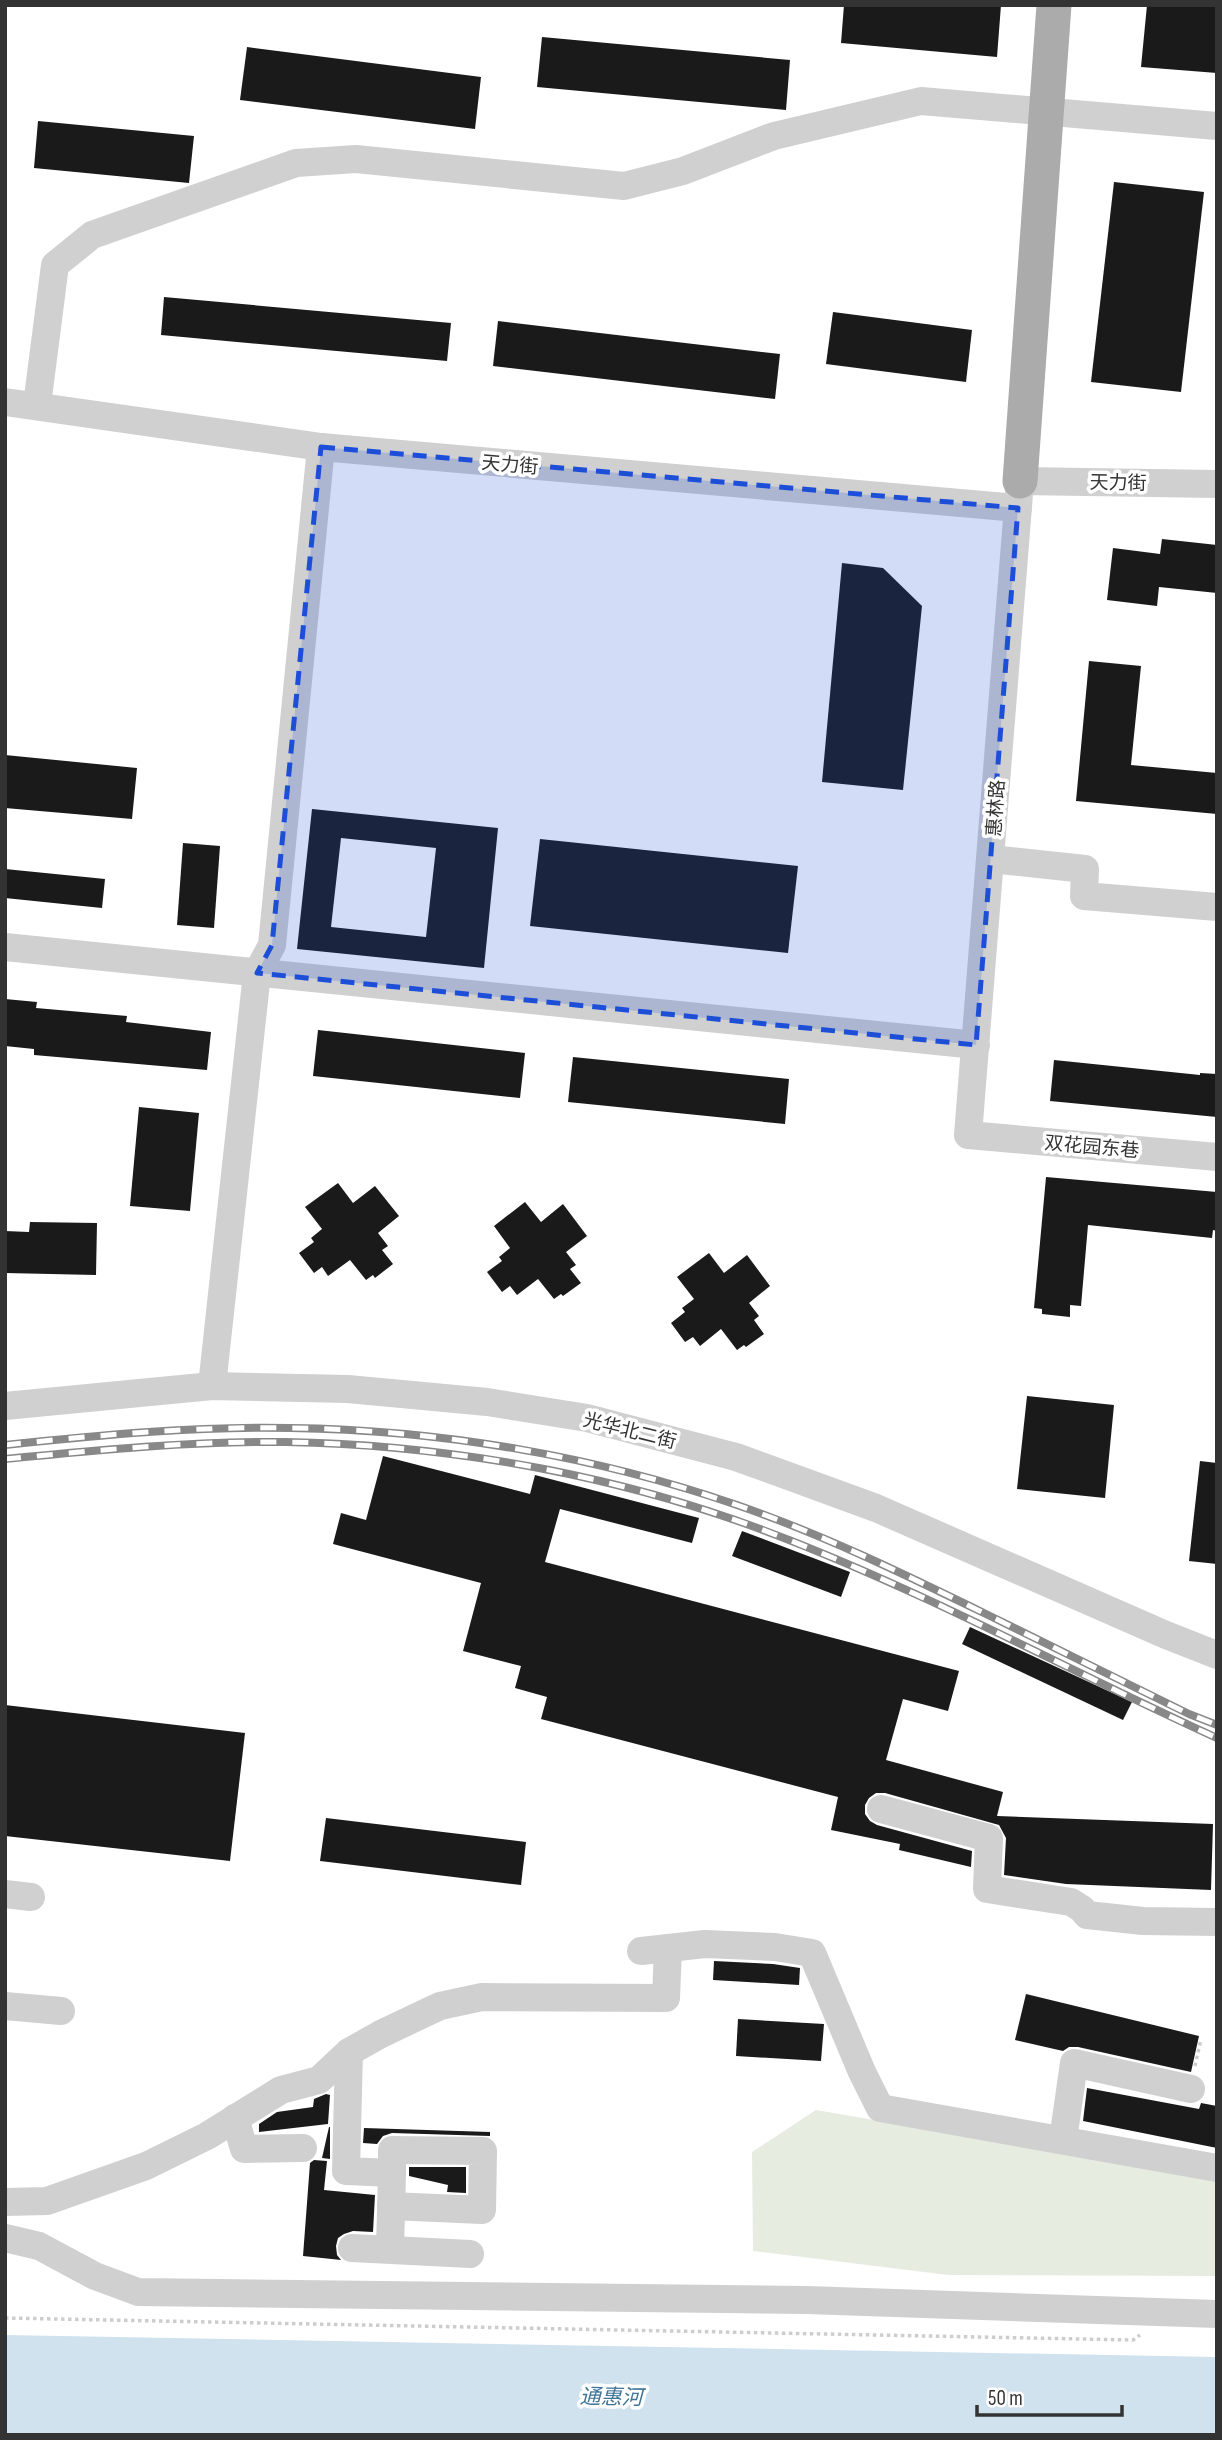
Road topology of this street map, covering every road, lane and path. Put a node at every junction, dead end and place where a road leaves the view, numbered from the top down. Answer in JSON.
{"nodes":[{"id":1,"x":1054,"y":5,"type":"edge"},
{"id":2,"x":1048,"y":113,"type":"junction"},
{"id":3,"x":1217,"y":126,"type":"edge"},
{"id":4,"x":5,"y":402,"type":"edge"},
{"id":5,"x":37,"y":405,"type":"junction"},
{"id":6,"x":321,"y":447,"type":"junction"},
{"id":7,"x":1217,"y":484,"type":"edge"},
{"id":8,"x":1019,"y":494,"type":"junction"},
{"id":9,"x":991,"y":859,"type":"junction"},
{"id":10,"x":1217,"y":907,"type":"edge"},
{"id":11,"x":5,"y":947,"type":"edge"},
{"id":12,"x":257,"y":973,"type":"junction"},
{"id":13,"x":976,"y":1045,"type":"junction"},
{"id":14,"x":968,"y":1135,"type":"joint"},
{"id":15,"x":1217,"y":1157,"type":"edge"},
{"id":16,"x":212,"y":1386,"type":"junction"},
{"id":17,"x":5,"y":1406,"type":"edge"},
{"id":18,"x":1217,"y":1655,"type":"edge"},
{"id":19,"x":881,"y":1809,"type":"dead end"},
{"id":20,"x":1217,"y":1922,"type":"edge"},
{"id":21,"x":5,"y":2007,"type":"edge"},
{"id":22,"x":61,"y":2011,"type":"dead end"},
{"id":23,"x":349,"y":2052,"type":"junction"},
{"id":24,"x":1191,"y":2089,"type":"dead end"},
{"id":25,"x":235,"y":2118,"type":"junction"},
{"id":26,"x":1063,"y":2140,"type":"junction"},
{"id":27,"x":303,"y":2148,"type":"dead end"},
{"id":28,"x":1217,"y":2168,"type":"edge"},
{"id":29,"x":392,"y":2173,"type":"junction"},
{"id":30,"x":5,"y":2202,"type":"edge"},
{"id":31,"x":391,"y":2206,"type":"junction"},
{"id":32,"x":5,"y":2238,"type":"edge"},
{"id":33,"x":352,"y":2248,"type":"dead end"},
{"id":34,"x":390,"y":2249,"type":"junction"},
{"id":35,"x":470,"y":2254,"type":"dead end"},
{"id":36,"x":1175,"y":2314,"type":"junction"},
{"id":37,"x":1217,"y":2314,"type":"edge"},
{"id":38,"x":5,"y":2318,"type":"edge"}],
"edges":[{"from":1,"to":2,"type":"main road"},
{"from":2,"to":3,"type":"street"},
{"from":2,"to":5,"type":"street"},
{"from":2,"to":8,"type":"main road"},
{"from":4,"to":5,"type":"street","name":"天力街"},
{"from":5,"to":6,"type":"street","name":"天力街"},
{"from":6,"to":8,"type":"street","name":"天力街"},
{"from":6,"to":12,"type":"street"},
{"from":7,"to":8,"type":"street","name":"天力街"},
{"from":8,"to":9,"type":"street","name":"惠林路"},
{"from":9,"to":10,"type":"street"},
{"from":9,"to":13,"type":"street","name":"惠林路"},
{"from":11,"to":12,"type":"street"},
{"from":12,"to":13,"type":"street"},
{"from":12,"to":16,"type":"street"},
{"from":13,"to":14,"type":"street","name":"惠林路"},
{"from":14,"to":15,"type":"street","name":"双花园东巷"},
{"from":16,"to":17,"type":"street","name":"光华北二街"},
{"from":16,"to":18,"type":"street","name":"光华北二街"},
{"from":19,"to":20,"type":"street"},
{"from":21,"to":22,"type":"street"},
{"from":23,"to":25,"type":"street"},
{"from":23,"to":26,"type":"street"},
{"from":23,"to":29,"type":"street"},
{"from":24,"to":26,"type":"street"},
{"from":25,"to":27,"type":"street"},
{"from":25,"to":30,"type":"street"},
{"from":26,"to":28,"type":"street"},
{"from":29,"to":31,"type":"street"},
{"from":29,"to":31,"type":"street"},
{"from":31,"to":34,"type":"street"},
{"from":32,"to":36,"type":"street"},
{"from":33,"to":34,"type":"street"},
{"from":34,"to":35,"type":"street"},
{"from":36,"to":37,"type":"street"},
{"from":36,"to":38,"type":"path"}]}
